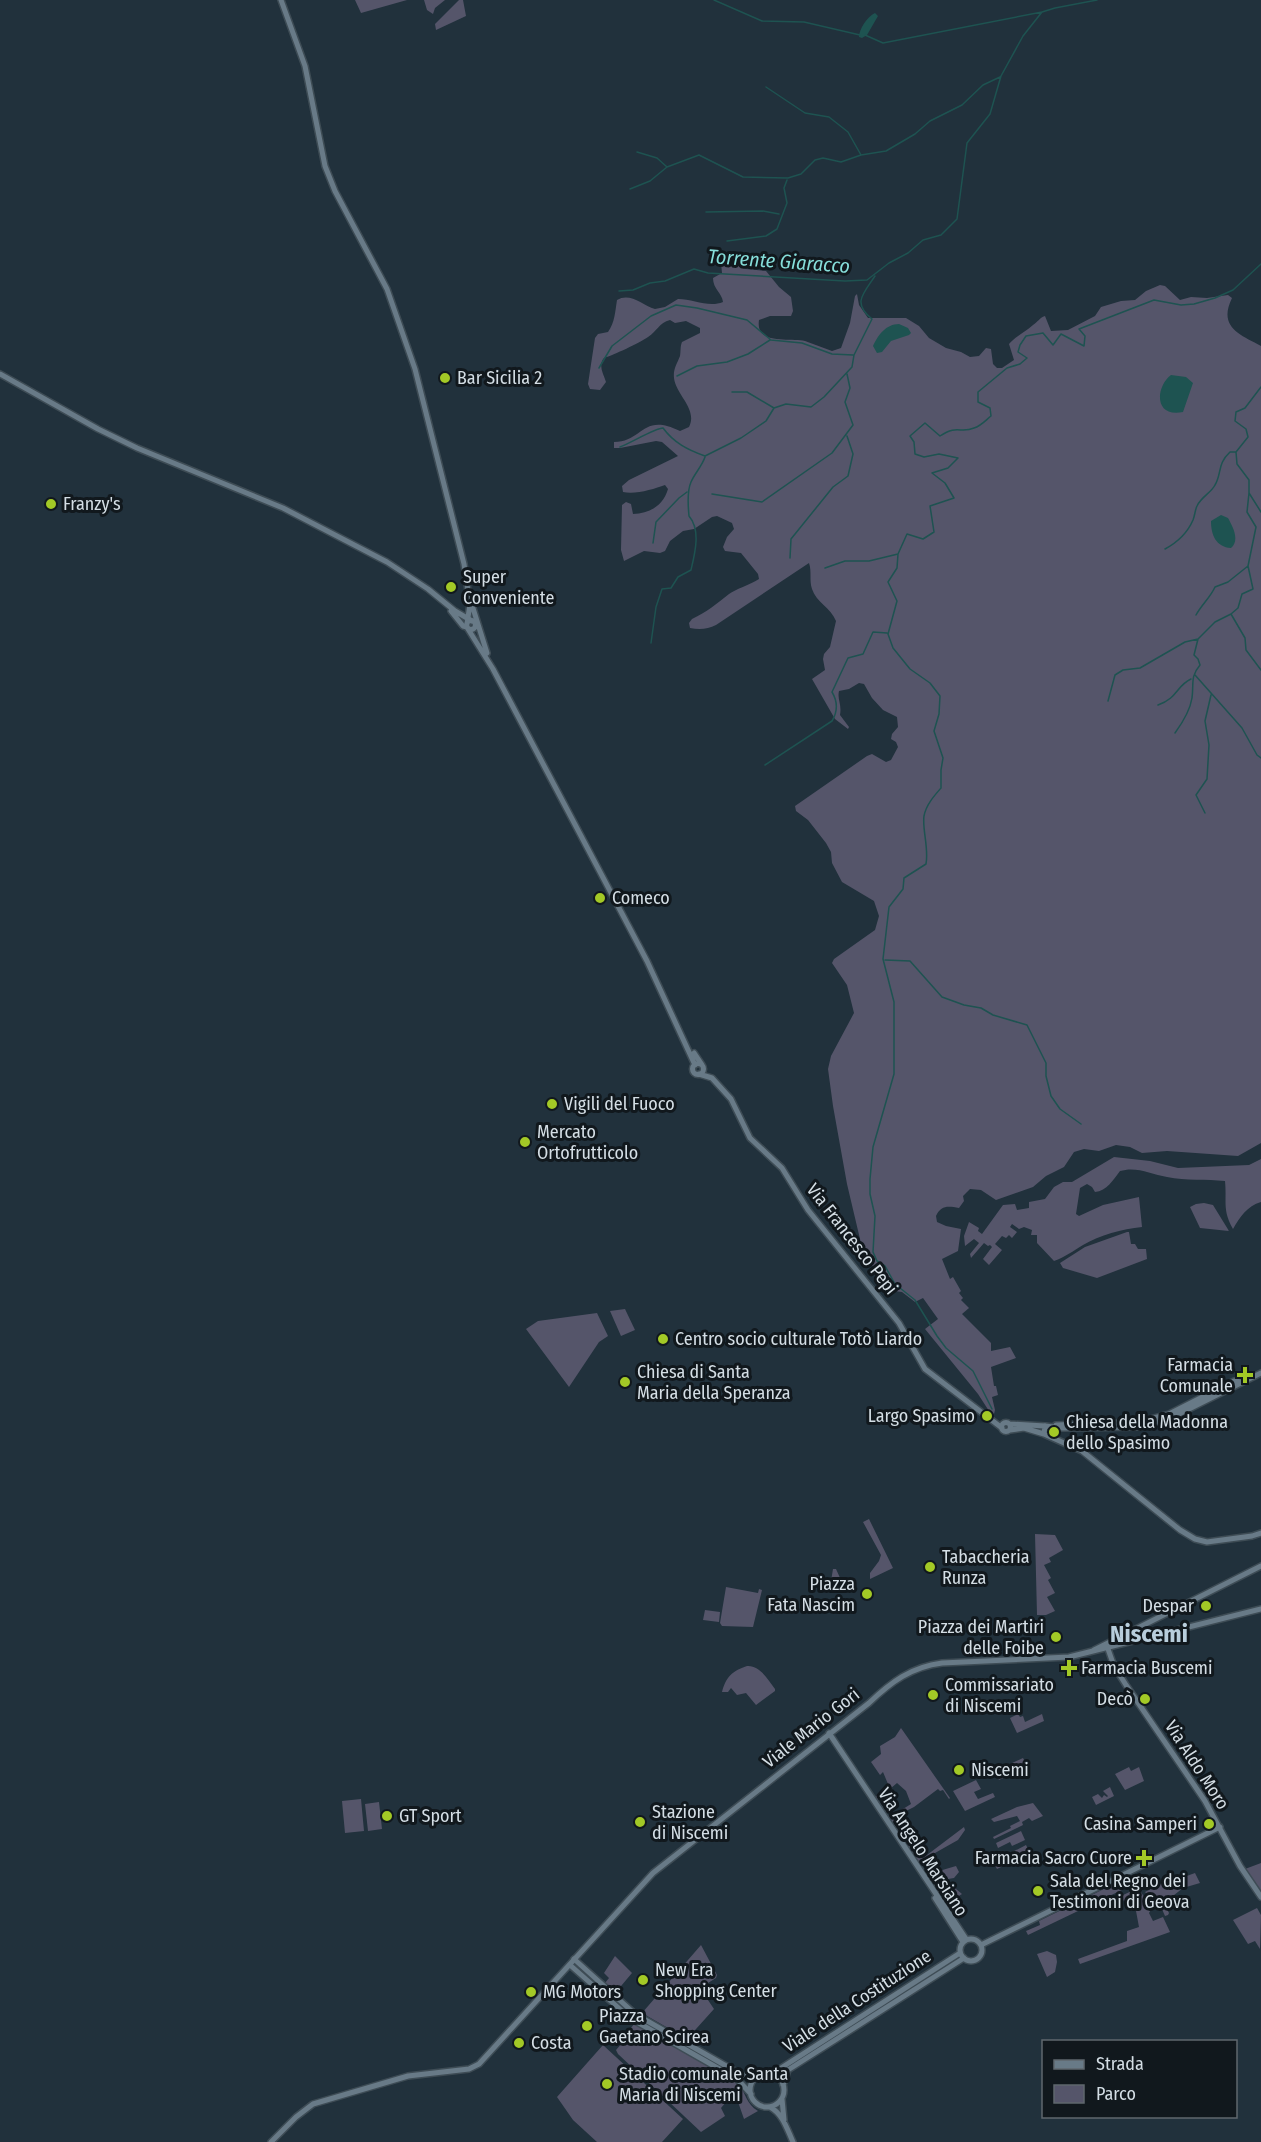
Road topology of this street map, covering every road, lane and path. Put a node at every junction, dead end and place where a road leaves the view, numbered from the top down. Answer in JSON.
{"nodes":[{"id":1,"x":281,"y":0,"type":"edge"},
{"id":2,"x":0,"y":374,"type":"edge"},
{"id":3,"x":469,"y":595,"type":"junction"},
{"id":4,"x":446,"y":604,"type":"junction"},
{"id":5,"x":470,"y":623,"type":"junction"},
{"id":6,"x":493,"y":669,"type":"junction"},
{"id":7,"x":681,"y":1035,"type":"junction"},
{"id":8,"x":695,"y":1065,"type":"junction"},
{"id":9,"x":702,"y":1065,"type":"junction"},
{"id":10,"x":699,"y":1074,"type":"junction"},
{"id":11,"x":724,"y":1090,"type":"junction"},
{"id":12,"x":1261,"y":1373,"type":"edge"},
{"id":13,"x":973,"y":1396,"type":"dead end"},
{"id":14,"x":966,"y":1401,"type":"junction"},
{"id":15,"x":1007,"y":1426,"type":"junction"},
{"id":16,"x":1045,"y":1426,"type":"junction"},
{"id":17,"x":1044,"y":1434,"type":"junction"},
{"id":18,"x":1261,"y":1533,"type":"edge"},
{"id":19,"x":1261,"y":1566,"type":"edge"},
{"id":20,"x":1261,"y":1609,"type":"edge"},
{"id":21,"x":1116,"y":1639,"type":"junction"},
{"id":22,"x":1118,"y":1646,"type":"junction"},
{"id":23,"x":1108,"y":1649,"type":"junction"},
{"id":24,"x":1085,"y":1654,"type":"junction"},
{"id":25,"x":829,"y":1733,"type":"junction"},
{"id":26,"x":1220,"y":1827,"type":"junction"},
{"id":27,"x":1261,"y":1897,"type":"edge"},
{"id":28,"x":965,"y":1941,"type":"junction"},
{"id":29,"x":981,"y":1945,"type":"junction"},
{"id":30,"x":962,"y":1955,"type":"junction"},
{"id":31,"x":572,"y":1962,"type":"junction"},
{"id":32,"x":769,"y":2074,"type":"junction"},
{"id":33,"x":757,"y":2077,"type":"junction"},
{"id":34,"x":783,"y":2085,"type":"junction"},
{"id":35,"x":751,"y":2094,"type":"junction"},
{"id":36,"x":782,"y":2098,"type":"junction"},
{"id":37,"x":769,"y":2107,"type":"junction"},
{"id":38,"x":784,"y":2121,"type":"junction"},
{"id":39,"x":271,"y":2142,"type":"edge"},
{"id":40,"x":793,"y":2142,"type":"edge"}],
"edges":[{"from":1,"to":3,"type":"main road"},
{"from":2,"to":4,"type":"main road"},
{"from":3,"to":5,"type":"main road"},
{"from":3,"to":5,"type":"main road"},
{"from":4,"to":5,"type":"main road"},
{"from":4,"to":5,"type":"main road"},
{"from":5,"to":6,"type":"main road"},
{"from":5,"to":6,"type":"main road"},
{"from":6,"to":7,"type":"main road"},
{"from":7,"to":8,"type":"main road"},
{"from":7,"to":9,"type":"main road","name":"Via Francesco Pepi"},
{"from":8,"to":9,"type":"main road"},
{"from":8,"to":10,"type":"main road"},
{"from":9,"to":10,"type":"main road"},
{"from":9,"to":11,"type":"main road","name":"Via Francesco Pepi"},
{"from":10,"to":11,"type":"main road"},
{"from":11,"to":14,"type":"main road","name":"Via Francesco Pepi"},
{"from":12,"to":16,"type":"main road"},
{"from":13,"to":14,"type":"main road"},
{"from":14,"to":15,"type":"main road","name":"Via Francesco Pepi"},
{"from":15,"to":16,"type":"main road"},
{"from":15,"to":17,"type":"main road"},
{"from":16,"to":17,"type":"main road"},
{"from":17,"to":18,"type":"main road"},
{"from":19,"to":21,"type":"main road"},
{"from":20,"to":22,"type":"main road","name":"Viale Mario Gori"},
{"from":21,"to":22,"type":"main road"},
{"from":21,"to":24,"type":"main road"},
{"from":22,"to":23,"type":"main road","name":"Viale Mario Gori"},
{"from":23,"to":24,"type":"main road","name":"Viale Mario Gori"},
{"from":23,"to":26,"type":"main road","name":"Via Aldo Moro"},
{"from":24,"to":25,"type":"main road","name":"Viale Mario Gori"},
{"from":25,"to":28,"type":"main road","name":"Via Angelo Marsiano"},
{"from":25,"to":31,"type":"main road","name":"Viale Mario Gori"},
{"from":26,"to":27,"type":"main road","name":"Via Aldo Moro"},
{"from":26,"to":29,"type":"main road"},
{"from":28,"to":29,"type":"main road"},
{"from":28,"to":30,"type":"main road"},
{"from":29,"to":30,"type":"main road"},
{"from":30,"to":32,"type":"main road","name":"Viale della Costituzione"},
{"from":30,"to":34,"type":"main road","name":"Viale della Costituzione"},
{"from":31,"to":33,"type":"main road"},
{"from":31,"to":35,"type":"main road"},
{"from":31,"to":39,"type":"main road","name":"Viale Mario Gori"},
{"from":32,"to":33,"type":"main road"},
{"from":32,"to":34,"type":"main road"},
{"from":33,"to":35,"type":"main road"},
{"from":34,"to":36,"type":"main road"},
{"from":35,"to":37,"type":"main road"},
{"from":36,"to":37,"type":"main road"},
{"from":36,"to":38,"type":"main road"},
{"from":37,"to":38,"type":"main road"},
{"from":38,"to":40,"type":"main road"}]}
